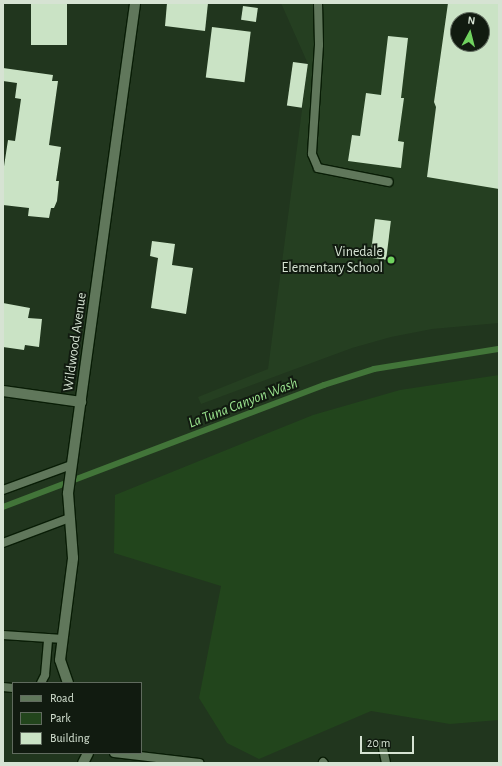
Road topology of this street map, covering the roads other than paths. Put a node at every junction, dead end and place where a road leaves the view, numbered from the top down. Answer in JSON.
{"nodes":[{"id":1,"x":135,"y":3,"type":"edge"},
{"id":2,"x":318,"y":3,"type":"edge"},
{"id":3,"x":389,"y":182,"type":"dead end"},
{"id":4,"x":3,"y":391,"type":"edge"},
{"id":5,"x":81,"y":402,"type":"junction"},
{"id":6,"x":71,"y":468,"type":"junction"},
{"id":7,"x":3,"y":490,"type":"edge"},
{"id":8,"x":69,"y":518,"type":"junction"},
{"id":9,"x":3,"y":543,"type":"edge"},
{"id":10,"x":3,"y":635,"type":"edge"},
{"id":11,"x":48,"y":638,"type":"junction"},
{"id":12,"x":63,"y":639,"type":"junction"},
{"id":13,"x":42,"y":682,"type":"edge"},
{"id":14,"x":68,"y":682,"type":"edge"},
{"id":15,"x":382,"y":744,"type":"dead end"},
{"id":16,"x":88,"y":754,"type":"edge"},
{"id":17,"x":122,"y":754,"type":"edge"},
{"id":18,"x":83,"y":763,"type":"edge"},
{"id":19,"x":199,"y":763,"type":"edge"},
{"id":20,"x":386,"y":763,"type":"edge"}],
"edges":[{"from":1,"to":5,"type":"street","name":"Wildwood Avenue"},
{"from":2,"to":3,"type":"lane"},
{"from":4,"to":5,"type":"street"},
{"from":5,"to":6,"type":"street","name":"Wildwood Avenue"},
{"from":6,"to":7,"type":"lane"},
{"from":6,"to":8,"type":"street","name":"Wildwood Avenue"},
{"from":8,"to":9,"type":"lane"},
{"from":8,"to":12,"type":"street","name":"Wildwood Avenue"},
{"from":10,"to":11,"type":"lane"},
{"from":11,"to":12,"type":"lane"},
{"from":11,"to":13,"type":"lane"},
{"from":12,"to":14,"type":"street","name":"Wildwood Avenue"},
{"from":15,"to":20,"type":"lane"},
{"from":16,"to":18,"type":"street"},
{"from":17,"to":19,"type":"lane"}]}
